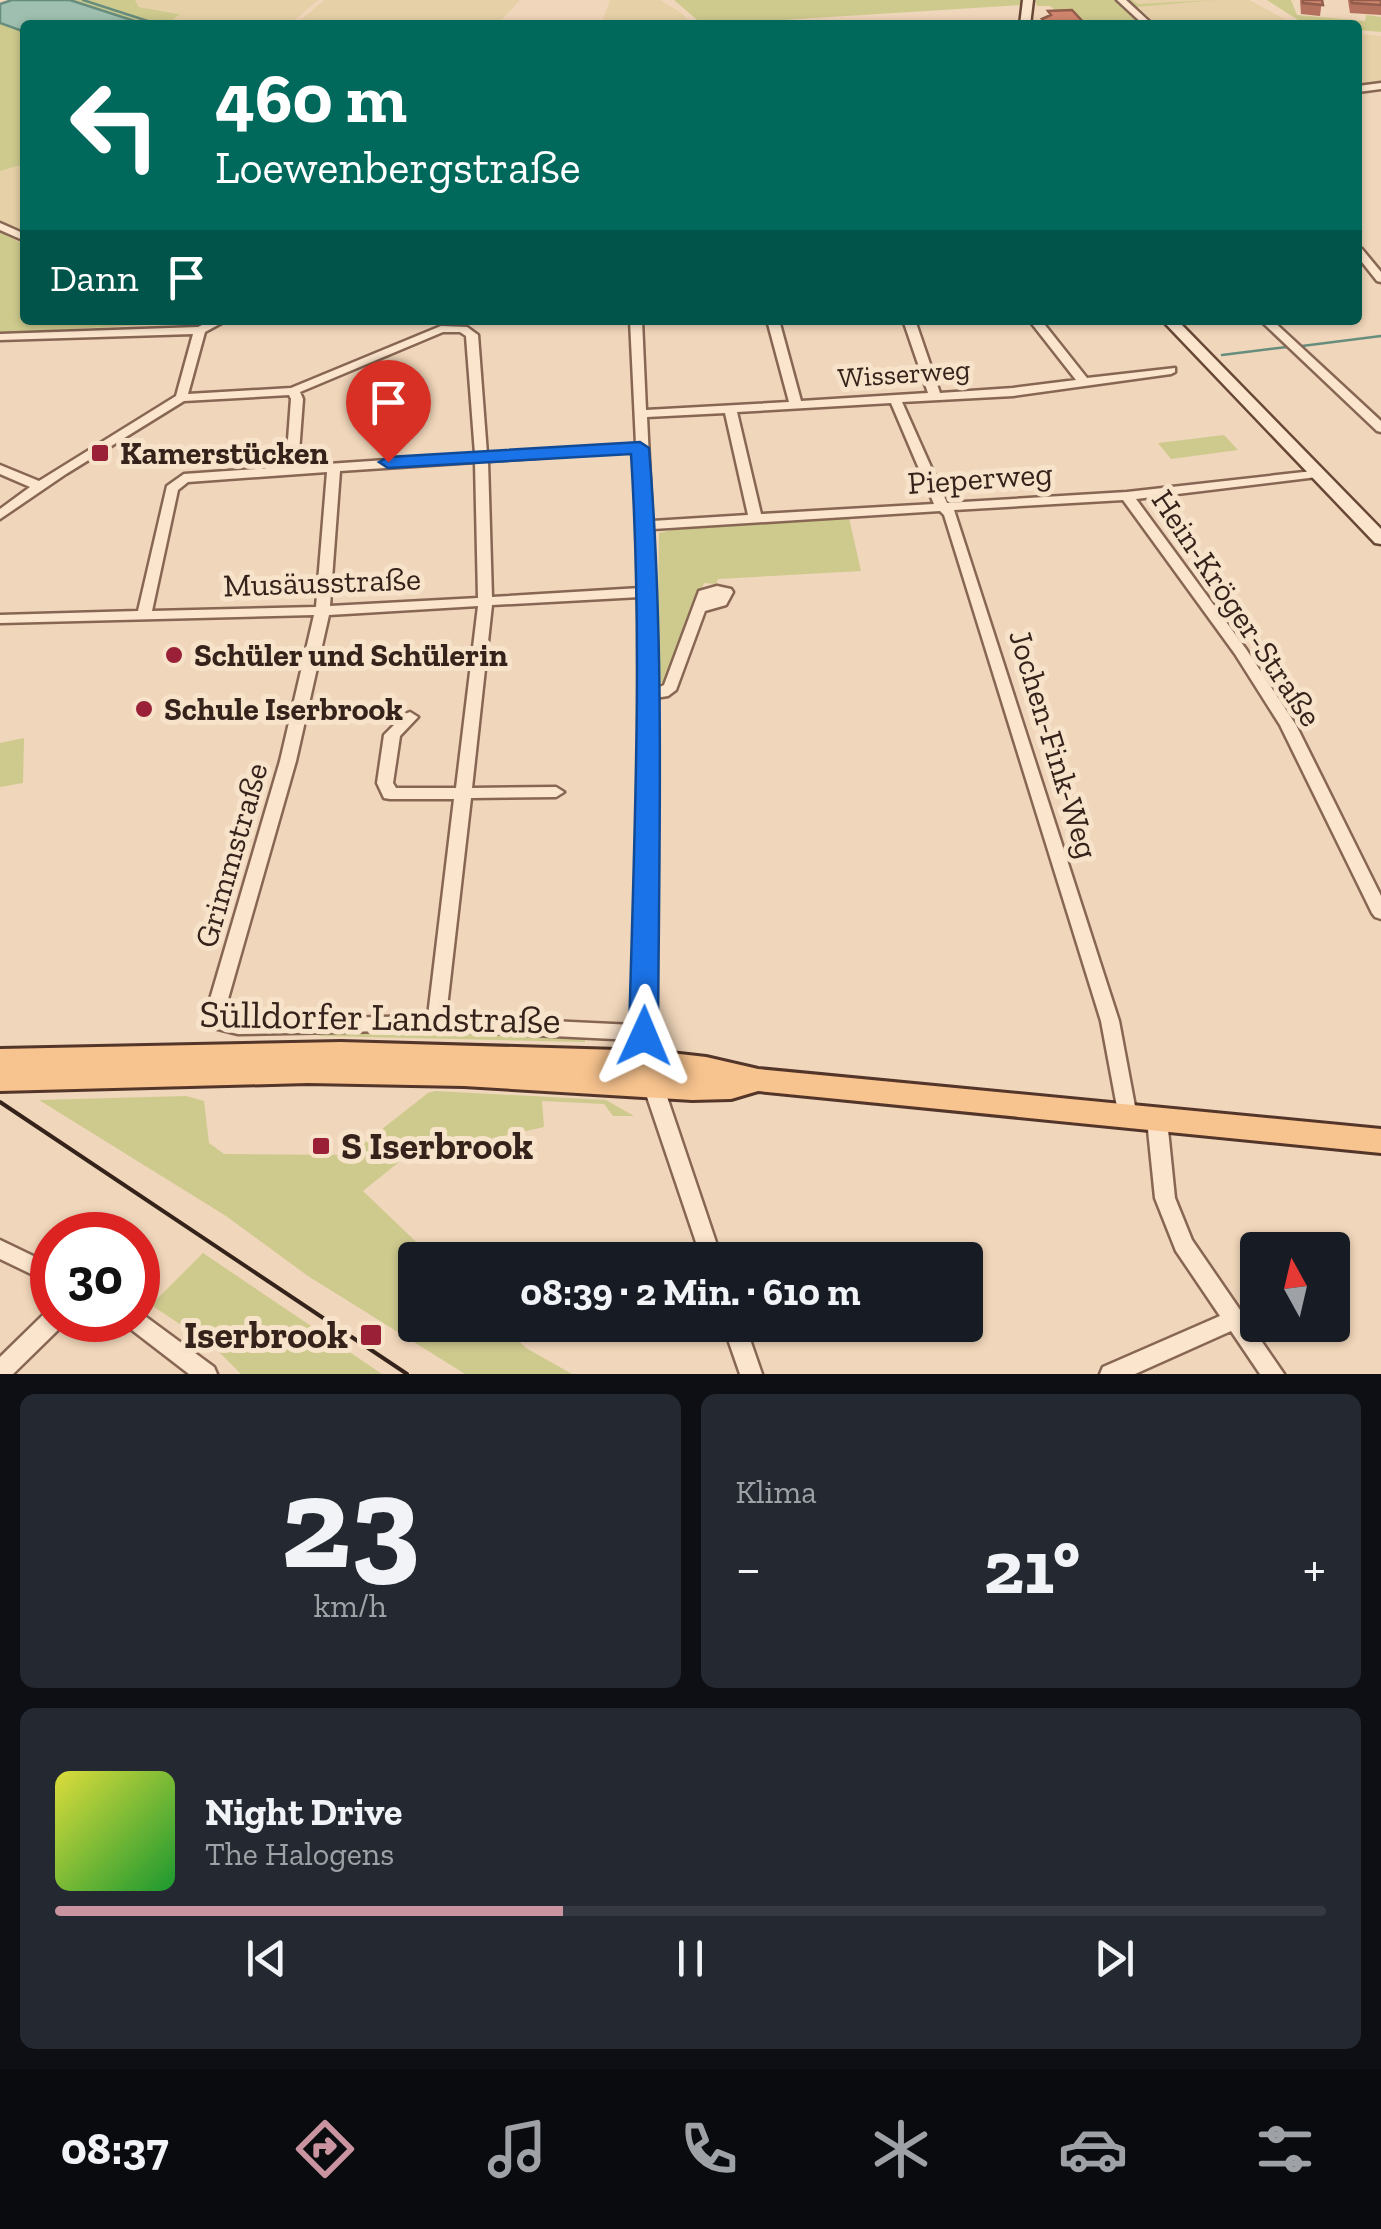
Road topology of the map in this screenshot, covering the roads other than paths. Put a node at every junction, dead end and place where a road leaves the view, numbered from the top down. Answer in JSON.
{"nodes":[{"id":1,"x":1120,"y":0,"type":"edge"},
{"id":2,"x":1143,"y":20,"type":"edge"},
{"id":3,"x":1362,"y":258,"type":"edge"},
{"id":4,"x":1381,"y":279,"type":"edge"},
{"id":5,"x":636,"y":325,"type":"edge"},
{"id":6,"x":773,"y":325,"type":"edge"},
{"id":7,"x":910,"y":325,"type":"edge"},
{"id":8,"x":1039,"y":325,"type":"edge"},
{"id":9,"x":1174,"y":325,"type":"edge"},
{"id":10,"x":1271,"y":325,"type":"edge"},
{"id":11,"x":193,"y":326,"type":"edge"},
{"id":12,"x":0,"y":336,"type":"edge"},
{"id":13,"x":1170,"y":370,"type":"dead end"},
{"id":14,"x":1082,"y":380,"type":"junction"},
{"id":15,"x":293,"y":391,"type":"junction"},
{"id":16,"x":934,"y":396,"type":"junction"},
{"id":17,"x":181,"y":398,"type":"junction"},
{"id":18,"x":895,"y":399,"type":"junction"},
{"id":19,"x":796,"y":405,"type":"junction"},
{"id":20,"x":730,"y":408,"type":"junction"},
{"id":21,"x":639,"y":414,"type":"junction"},
{"id":22,"x":1381,"y":428,"type":"edge"},
{"id":23,"x":640,"y":448,"type":"junction"},
{"id":24,"x":480,"y":457,"type":"junction"},
{"id":25,"x":334,"y":466,"type":"junction"},
{"id":26,"x":292,"y":468,"type":"junction"},
{"id":27,"x":0,"y":469,"type":"edge"},
{"id":28,"x":1318,"y":473,"type":"junction"},
{"id":29,"x":39,"y":486,"type":"junction"},
{"id":30,"x":1127,"y":496,"type":"junction"},
{"id":31,"x":945,"y":509,"type":"junction"},
{"id":32,"x":0,"y":515,"type":"edge"},
{"id":33,"x":756,"y":519,"type":"junction"},
{"id":34,"x":646,"y":525,"type":"junction"},
{"id":35,"x":1381,"y":539,"type":"edge"},
{"id":36,"x":646,"y":592,"type":"junction"},
{"id":37,"x":486,"y":602,"type":"junction"},
{"id":38,"x":698,"y":609,"type":"dead end"},
{"id":39,"x":322,"y":611,"type":"junction"},
{"id":40,"x":144,"y":616,"type":"junction"},
{"id":41,"x":0,"y":619,"type":"edge"},
{"id":42,"x":648,"y":694,"type":"junction"},
{"id":43,"x":410,"y":717,"type":"dead end"},
{"id":44,"x":556,"y":792,"type":"dead end"},
{"id":45,"x":464,"y":794,"type":"junction"},
{"id":46,"x":1381,"y":913,"type":"edge"},
{"id":47,"x":218,"y":1022,"type":"joint"},
{"id":48,"x":436,"y":1023,"type":"junction"},
{"id":49,"x":644,"y":1033,"type":"junction"},
{"id":50,"x":0,"y":1060,"type":"edge"},
{"id":51,"x":650,"y":1074,"type":"junction"},
{"id":52,"x":0,"y":1080,"type":"edge"},
{"id":53,"x":1127,"y":1117,"type":"junction"},
{"id":54,"x":1157,"y":1120,"type":"junction"},
{"id":55,"x":1381,"y":1140,"type":"edge"},
{"id":56,"x":706,"y":1242,"type":"edge"},
{"id":57,"x":0,"y":1249,"type":"edge"},
{"id":58,"x":30,"y":1264,"type":"edge"},
{"id":59,"x":1233,"y":1320,"type":"junction"},
{"id":60,"x":160,"y":1339,"type":"edge"},
{"id":61,"x":30,"y":1342,"type":"edge"},
{"id":62,"x":740,"y":1342,"type":"edge"},
{"id":63,"x":0,"y":1372,"type":"edge"},
{"id":64,"x":206,"y":1374,"type":"edge"},
{"id":65,"x":751,"y":1374,"type":"edge"},
{"id":66,"x":1111,"y":1374,"type":"edge"},
{"id":67,"x":1273,"y":1374,"type":"edge"}],
"edges":[{"from":1,"to":2,"type":"street"},
{"from":3,"to":4,"type":"street"},
{"from":5,"to":21,"type":"street"},
{"from":6,"to":19,"type":"street"},
{"from":7,"to":16,"type":"street"},
{"from":8,"to":14,"type":"street"},
{"from":9,"to":28,"type":"main road"},
{"from":10,"to":22,"type":"street"},
{"from":11,"to":12,"type":"street"},
{"from":11,"to":17,"type":"street"},
{"from":13,"to":14,"type":"street","name":"Wisserweg"},
{"from":14,"to":16,"type":"street","name":"Wisserweg"},
{"from":15,"to":17,"type":"street"},
{"from":15,"to":24,"type":"street"},
{"from":15,"to":26,"type":"street"},
{"from":16,"to":18,"type":"street","name":"Wisserweg"},
{"from":17,"to":29,"type":"street"},
{"from":18,"to":19,"type":"street","name":"Wisserweg"},
{"from":18,"to":31,"type":"street","name":"Jochen-Fink-Weg"},
{"from":19,"to":20,"type":"street","name":"Wisserweg"},
{"from":20,"to":21,"type":"street","name":"Wisserweg"},
{"from":20,"to":33,"type":"street"},
{"from":21,"to":23,"type":"street"},
{"from":23,"to":24,"type":"street"},
{"from":23,"to":34,"type":"street"},
{"from":24,"to":25,"type":"street"},
{"from":24,"to":37,"type":"street"},
{"from":25,"to":26,"type":"street"},
{"from":25,"to":39,"type":"street","name":"Grimmstraße"},
{"from":26,"to":40,"type":"street"},
{"from":27,"to":29,"type":"street"},
{"from":28,"to":30,"type":"street","name":"Pieperweg"},
{"from":28,"to":35,"type":"main road"},
{"from":29,"to":32,"type":"street"},
{"from":30,"to":31,"type":"street","name":"Pieperweg"},
{"from":30,"to":46,"type":"street","name":"Hein-Kröger-Straße"},
{"from":31,"to":33,"type":"street","name":"Pieperweg"},
{"from":31,"to":53,"type":"street","name":"Jochen-Fink-Weg"},
{"from":33,"to":34,"type":"street","name":"Pieperweg"},
{"from":34,"to":36,"type":"street"},
{"from":36,"to":37,"type":"street","name":"Musäusstraße"},
{"from":36,"to":42,"type":"street"},
{"from":37,"to":39,"type":"street","name":"Musäusstraße"},
{"from":37,"to":45,"type":"street"},
{"from":38,"to":42,"type":"street"},
{"from":39,"to":40,"type":"street","name":"Musäusstraße"},
{"from":39,"to":47,"type":"street","name":"Grimmstraße"},
{"from":40,"to":41,"type":"street","name":"Musäusstraße"},
{"from":42,"to":49,"type":"street"},
{"from":43,"to":45,"type":"street"},
{"from":44,"to":45,"type":"street"},
{"from":45,"to":48,"type":"street"},
{"from":47,"to":48,"type":"street","name":"Sülldorfer Landstraße"},
{"from":48,"to":49,"type":"street","name":"Sülldorfer Landstraße"},
{"from":49,"to":51,"type":"street"},
{"from":50,"to":51,"type":"main road","name":"Sülldorfer Landstraße"},
{"from":51,"to":52,"type":"main road","name":"Sülldorfer Landstraße"},
{"from":51,"to":53,"type":"main road","name":"Sülldorfer Landstraße"},
{"from":51,"to":56,"type":"street"},
{"from":53,"to":54,"type":"main road","name":"Sülldorfer Landstraße"},
{"from":54,"to":55,"type":"main road","name":"Sülldorfer Landstraße"},
{"from":54,"to":59,"type":"street"},
{"from":57,"to":58,"type":"street"},
{"from":59,"to":66,"type":"street"},
{"from":59,"to":67,"type":"street"},
{"from":60,"to":64,"type":"street"},
{"from":61,"to":63,"type":"street"},
{"from":62,"to":65,"type":"street"}]}
